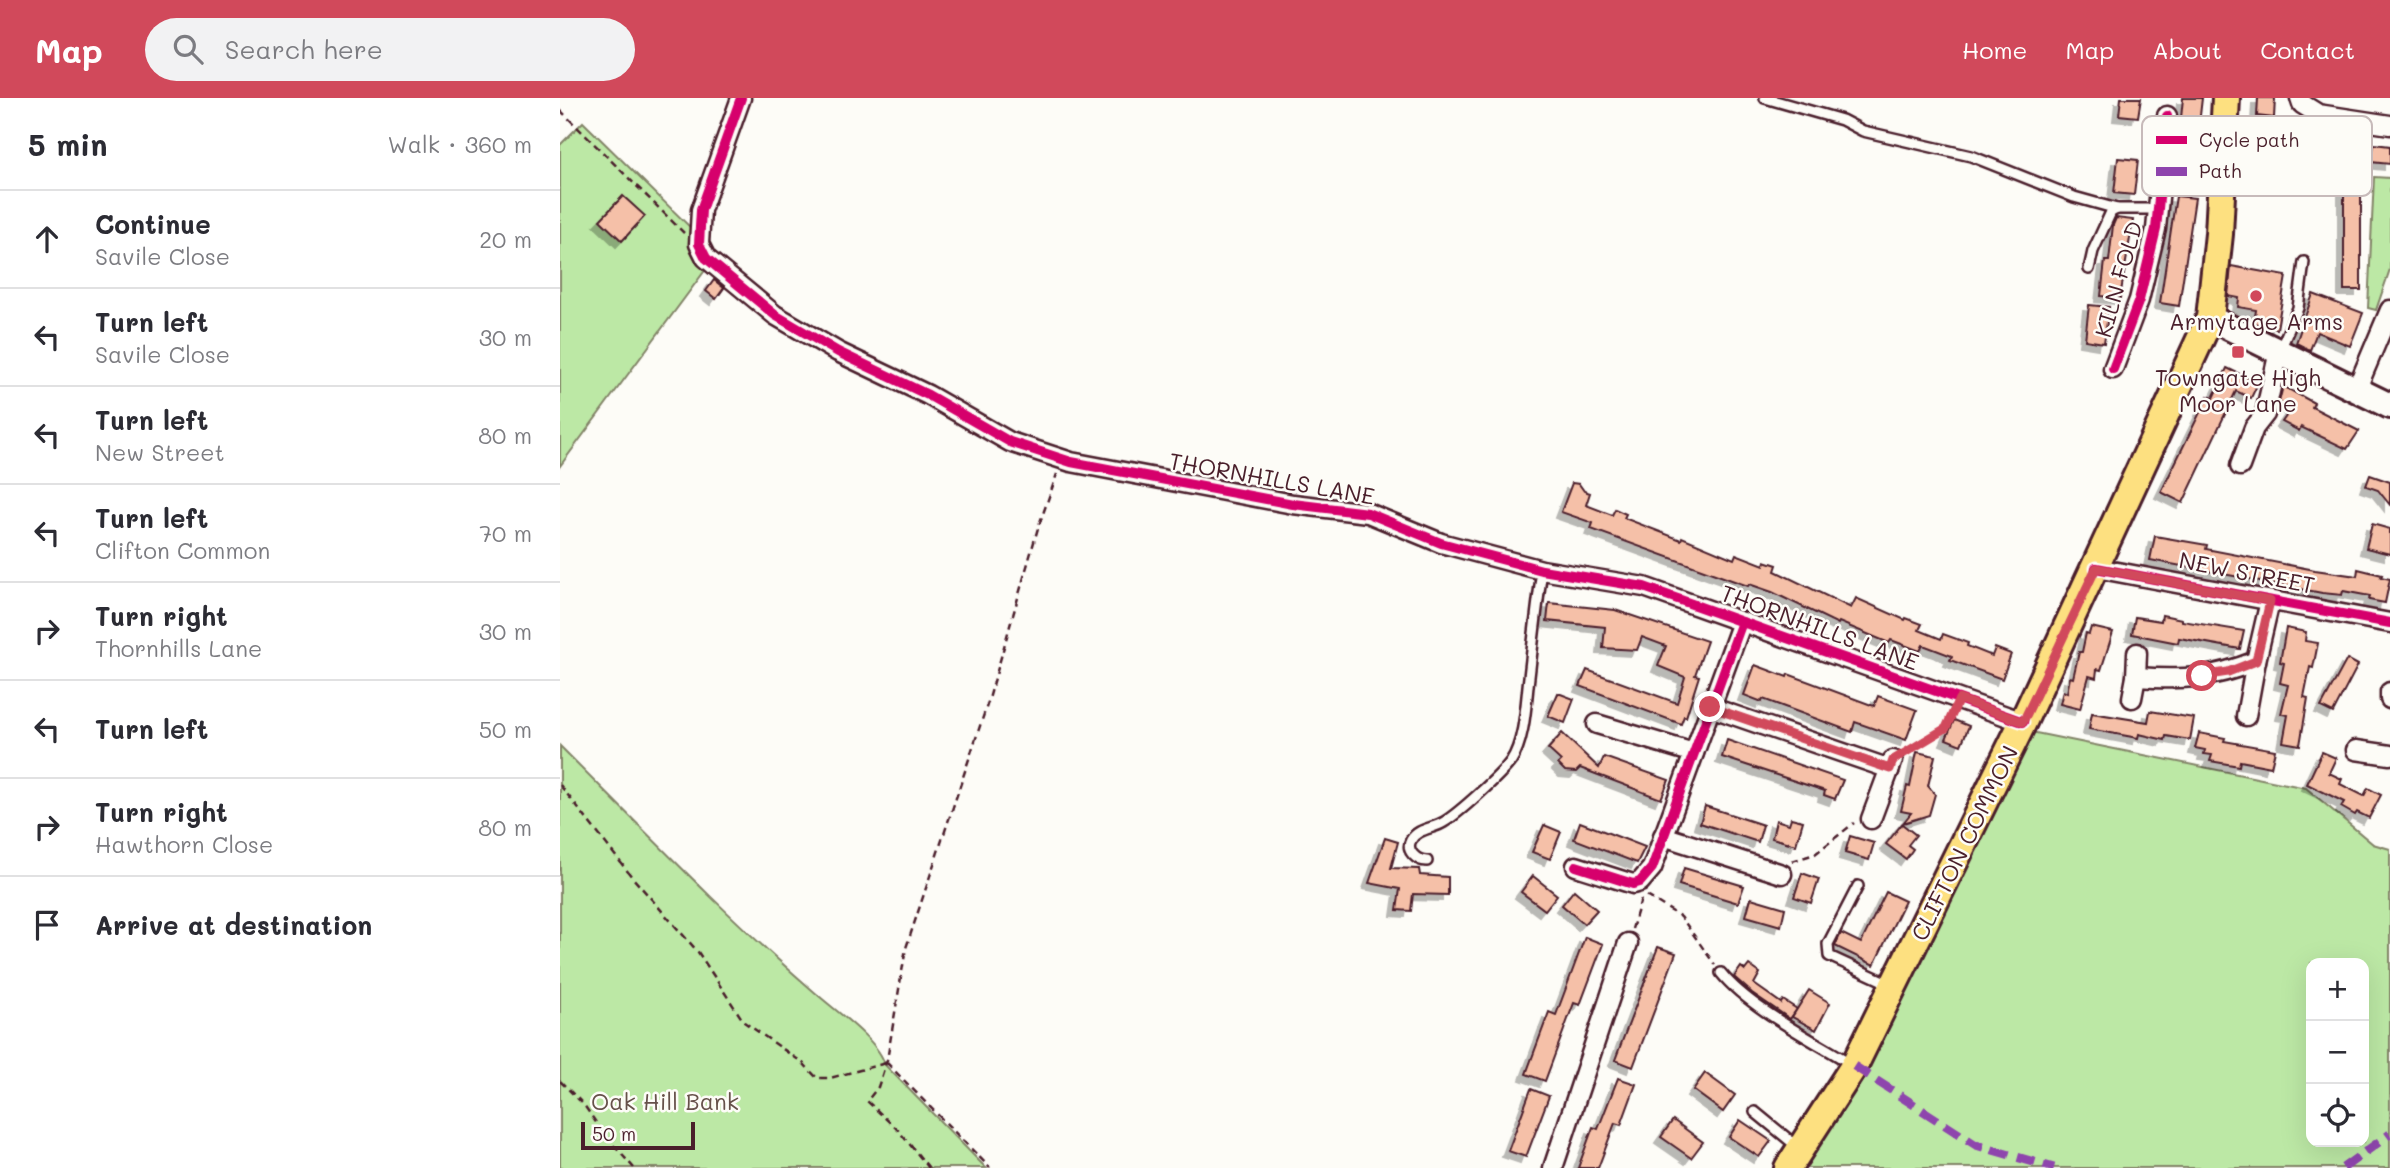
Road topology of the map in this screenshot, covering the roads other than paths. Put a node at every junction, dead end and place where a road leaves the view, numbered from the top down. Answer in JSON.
{"nodes":[{"id":1,"x":741,"y":98,"type":"edge"},
{"id":2,"x":1765,"y":98,"type":"edge"},
{"id":3,"x":2226,"y":98,"type":"edge"},
{"id":4,"x":2300,"y":98,"type":"edge"},
{"id":5,"x":2225,"y":116,"type":"edge"},
{"id":6,"x":2331,"y":116,"type":"edge"},
{"id":7,"x":2372,"y":122,"type":"edge"},
{"id":8,"x":2390,"y":125,"type":"edge"},
{"id":9,"x":2159,"y":196,"type":"edge"},
{"id":10,"x":2220,"y":196,"type":"edge"},
{"id":11,"x":2117,"y":209,"type":"junction"},
{"id":12,"x":2158,"y":209,"type":"junction"},
{"id":13,"x":2304,"y":262,"type":"dead end"},
{"id":14,"x":2089,"y":269,"type":"dead end"},
{"id":15,"x":2390,"y":310,"type":"edge"},
{"id":16,"x":2210,"y":318,"type":"junction"},
{"id":17,"x":2279,"y":351,"type":"junction"},
{"id":18,"x":2113,"y":369,"type":"dead end"},
{"id":19,"x":2357,"y":388,"type":"junction"},
{"id":20,"x":2390,"y":406,"type":"edge"},
{"id":21,"x":2240,"y":466,"type":"dead end"},
{"id":22,"x":2096,"y":568,"type":"junction"},
{"id":23,"x":1542,"y":570,"type":"junction"},
{"id":24,"x":2270,"y":601,"type":"junction"},
{"id":25,"x":1742,"y":622,"type":"junction"},
{"id":26,"x":2390,"y":623,"type":"edge"},
{"id":27,"x":2137,"y":653,"type":"dead end"},
{"id":28,"x":2256,"y":661,"type":"junction"},
{"id":29,"x":2136,"y":677,"type":"junction"},
{"id":30,"x":2390,"y":692,"type":"edge"},
{"id":31,"x":2132,"y":698,"type":"dead end"},
{"id":32,"x":2390,"y":699,"type":"edge"},
{"id":33,"x":1710,"y":707,"type":"junction"},
{"id":34,"x":2246,"y":716,"type":"dead end"},
{"id":35,"x":2023,"y":722,"type":"junction"},
{"id":36,"x":1597,"y":724,"type":"dead end"},
{"id":37,"x":2356,"y":750,"type":"dead end"},
{"id":38,"x":1694,"y":753,"type":"junction"},
{"id":39,"x":2390,"y":755,"type":"edge"},
{"id":40,"x":1871,"y":819,"type":"road end"},
{"id":41,"x":1663,"y":836,"type":"junction"},
{"id":42,"x":1427,"y":861,"type":"dead end"},
{"id":43,"x":1576,"y":866,"type":"dead end"},
{"id":44,"x":1782,"y":874,"type":"road end"},
{"id":45,"x":1858,"y":886,"type":"dead end"},
{"id":46,"x":1628,"y":943,"type":"road end"},
{"id":47,"x":1721,"y":973,"type":"road end"},
{"id":48,"x":1894,"y":985,"type":"junction"},
{"id":49,"x":1854,"y":1066,"type":"junction"},
{"id":50,"x":1755,"y":1112,"type":"dead end"},
{"id":51,"x":1794,"y":1158,"type":"edge"},
{"id":52,"x":1553,"y":1168,"type":"edge"}],
"edges":[{"from":1,"to":23,"type":"street","name":"THORNHILLS LANE"},
{"from":2,"to":11,"type":"lane"},
{"from":3,"to":5,"type":"main road","name":"CLIFTON COMMON"},
{"from":4,"to":6,"type":"street"},
{"from":7,"to":8,"type":"street"},
{"from":9,"to":12,"type":"street","name":"KILN FOLD"},
{"from":10,"to":16,"type":"main road","name":"CLIFTON COMMON"},
{"from":11,"to":12,"type":"lane"},
{"from":11,"to":14,"type":"lane"},
{"from":12,"to":18,"type":"street","name":"KILN FOLD"},
{"from":13,"to":17,"type":"lane"},
{"from":15,"to":19,"type":"street"},
{"from":16,"to":17,"type":"street"},
{"from":16,"to":22,"type":"main road","name":"CLIFTON COMMON"},
{"from":17,"to":19,"type":"street"},
{"from":17,"to":21,"type":"street"},
{"from":19,"to":20,"type":"street"},
{"from":22,"to":24,"type":"street","name":"NEW STREET"},
{"from":22,"to":35,"type":"main road","name":"CLIFTON COMMON"},
{"from":23,"to":25,"type":"street","name":"THORNHILLS LANE"},
{"from":23,"to":42,"type":"lane"},
{"from":24,"to":26,"type":"street","name":"NEW STREET"},
{"from":24,"to":28,"type":"street"},
{"from":25,"to":33,"type":"street"},
{"from":25,"to":35,"type":"street","name":"THORNHILLS LANE"},
{"from":27,"to":29,"type":"street"},
{"from":28,"to":29,"type":"street"},
{"from":28,"to":34,"type":"street"},
{"from":29,"to":31,"type":"street"},
{"from":30,"to":32,"type":"street"},
{"from":33,"to":38,"type":"street"},
{"from":33,"to":40,"type":"street"},
{"from":35,"to":48,"type":"main road","name":"CLIFTON COMMON"},
{"from":36,"to":38,"type":"street"},
{"from":37,"to":39,"type":"street"},
{"from":38,"to":41,"type":"street"},
{"from":41,"to":43,"type":"street"},
{"from":41,"to":44,"type":"street"},
{"from":45,"to":48,"type":"lane"},
{"from":46,"to":52,"type":"street"},
{"from":47,"to":49,"type":"lane"},
{"from":48,"to":49,"type":"main road","name":"CLIFTON COMMON"},
{"from":49,"to":51,"type":"main road","name":"CLIFTON COMMON"},
{"from":50,"to":51,"type":"lane"}]}
